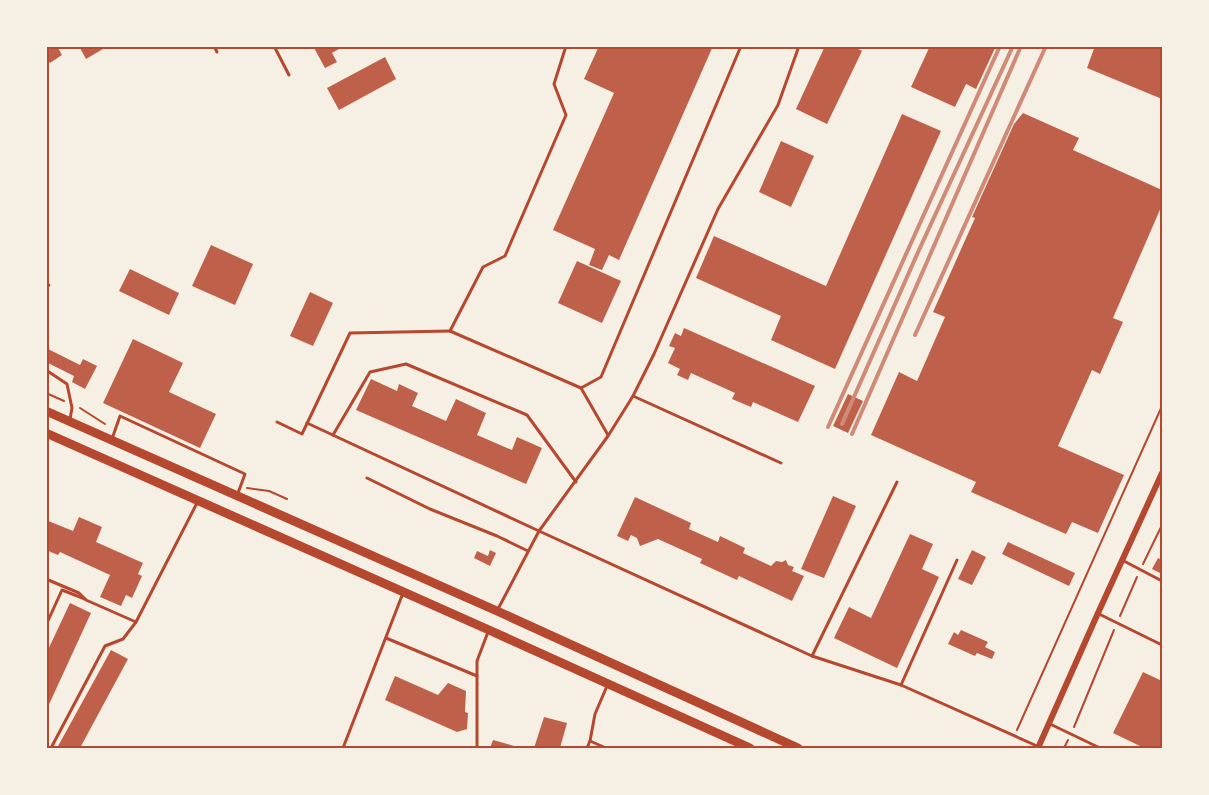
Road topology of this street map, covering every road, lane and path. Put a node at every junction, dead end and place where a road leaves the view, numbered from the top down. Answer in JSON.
{"nodes":[{"id":1,"x":214,"y":46,"type":"edge"},
{"id":2,"x":274,"y":46,"type":"edge"},
{"id":3,"x":566,"y":46,"type":"edge"},
{"id":4,"x":741,"y":46,"type":"edge"},
{"id":5,"x":798,"y":46,"type":"edge"},
{"id":6,"x":217,"y":51,"type":"dead end"},
{"id":7,"x":289,"y":75,"type":"dead end"},
{"id":8,"x":450,"y":331,"type":"junction"},
{"id":9,"x":46,"y":370,"type":"edge"},
{"id":10,"x":581,"y":388,"type":"junction"},
{"id":11,"x":46,"y":393,"type":"edge"},
{"id":12,"x":633,"y":396,"type":"junction"},
{"id":13,"x":71,"y":404,"type":"junction"},
{"id":14,"x":1162,"y":406,"type":"edge"},
{"id":15,"x":46,"y":411,"type":"edge"},
{"id":16,"x":70,"y":421,"type":"junction"},
{"id":17,"x":277,"y":422,"type":"dead end"},
{"id":18,"x":307,"y":423,"type":"junction"},
{"id":19,"x":116,"y":429,"type":"junction"},
{"id":20,"x":46,"y":432,"type":"edge"},
{"id":21,"x":333,"y":435,"type":"junction"},
{"id":22,"x":608,"y":436,"type":"junction"},
{"id":23,"x":112,"y":440,"type":"junction"},
{"id":24,"x":781,"y":463,"type":"dead end"},
{"id":25,"x":1162,"y":473,"type":"edge"},
{"id":26,"x":367,"y":478,"type":"dead end"},
{"id":27,"x":576,"y":482,"type":"junction"},
{"id":28,"x":897,"y":482,"type":"dead end"},
{"id":29,"x":239,"y":491,"type":"junction"},
{"id":30,"x":287,"y":499,"type":"dead end"},
{"id":31,"x":198,"y":501,"type":"junction"},
{"id":32,"x":1162,"y":525,"type":"edge"},
{"id":33,"x":539,"y":531,"type":"junction"},
{"id":34,"x":528,"y":551,"type":"junction"},
{"id":35,"x":957,"y":560,"type":"dead end"},
{"id":36,"x":1122,"y":560,"type":"junction"},
{"id":37,"x":1140,"y":569,"type":"junction"},
{"id":38,"x":46,"y":579,"type":"edge"},
{"id":39,"x":1162,"y":581,"type":"edge"},
{"id":40,"x":404,"y":592,"type":"junction"},
{"id":41,"x":86,"y":600,"type":"junction"},
{"id":42,"x":497,"y":611,"type":"junction"},
{"id":43,"x":1098,"y":614,"type":"junction"},
{"id":44,"x":136,"y":622,"type":"junction"},
{"id":45,"x":1117,"y":623,"type":"junction"},
{"id":46,"x":46,"y":625,"type":"edge"},
{"id":47,"x":489,"y":630,"type":"junction"},
{"id":48,"x":386,"y":638,"type":"junction"},
{"id":49,"x":1162,"y":645,"type":"edge"},
{"id":50,"x":812,"y":656,"type":"junction"},
{"id":51,"x":477,"y":676,"type":"junction"},
{"id":52,"x":608,"y":684,"type":"junction"},
{"id":53,"x":901,"y":685,"type":"junction"},
{"id":54,"x":1049,"y":724,"type":"junction"},
{"id":55,"x":1070,"y":734,"type":"junction"},
{"id":56,"x":1014,"y":736,"type":"junction"},
{"id":57,"x":590,"y":741,"type":"junction"},
{"id":58,"x":51,"y":748,"type":"edge"},
{"id":59,"x":343,"y":748,"type":"edge"},
{"id":60,"x":477,"y":748,"type":"edge"},
{"id":61,"x":587,"y":748,"type":"edge"},
{"id":62,"x":606,"y":748,"type":"edge"},
{"id":63,"x":750,"y":748,"type":"edge"},
{"id":64,"x":798,"y":748,"type":"edge"},
{"id":65,"x":1038,"y":748,"type":"edge"},
{"id":66,"x":1064,"y":748,"type":"edge"},
{"id":67,"x":1100,"y":748,"type":"edge"}],
"edges":[{"from":1,"to":6,"type":"lane"},
{"from":2,"to":7,"type":"lane"},
{"from":3,"to":8,"type":"lane"},
{"from":4,"to":10,"type":"lane"},
{"from":5,"to":12,"type":"lane"},
{"from":8,"to":10,"type":"lane"},
{"from":8,"to":18,"type":"lane"},
{"from":9,"to":13,"type":"lane"},
{"from":10,"to":22,"type":"lane"},
{"from":11,"to":13,"type":"path"},
{"from":12,"to":22,"type":"lane"},
{"from":12,"to":24,"type":"lane"},
{"from":13,"to":16,"type":"lane"},
{"from":13,"to":19,"type":"path"},
{"from":14,"to":56,"type":"path"},
{"from":15,"to":16,"type":"main road"},
{"from":16,"to":23,"type":"main road"},
{"from":17,"to":18,"type":"lane"},
{"from":18,"to":21,"type":"lane"},
{"from":19,"to":23,"type":"lane"},
{"from":19,"to":29,"type":"lane"},
{"from":20,"to":31,"type":"main road"},
{"from":21,"to":27,"type":"lane"},
{"from":21,"to":33,"type":"lane"},
{"from":22,"to":27,"type":"lane"},
{"from":23,"to":29,"type":"main road"},
{"from":25,"to":36,"type":"street"},
{"from":26,"to":34,"type":"lane"},
{"from":27,"to":33,"type":"lane"},
{"from":28,"to":50,"type":"lane"},
{"from":29,"to":30,"type":"path"},
{"from":29,"to":42,"type":"main road"},
{"from":31,"to":40,"type":"main road"},
{"from":31,"to":44,"type":"lane"},
{"from":32,"to":37,"type":"path"},
{"from":33,"to":34,"type":"lane"},
{"from":33,"to":50,"type":"lane"},
{"from":34,"to":42,"type":"lane"},
{"from":35,"to":53,"type":"lane"},
{"from":36,"to":37,"type":"lane"},
{"from":36,"to":43,"type":"street"},
{"from":37,"to":39,"type":"lane"},
{"from":37,"to":45,"type":"path"},
{"from":38,"to":41,"type":"lane"},
{"from":40,"to":47,"type":"main road"},
{"from":40,"to":48,"type":"lane"},
{"from":41,"to":44,"type":"lane"},
{"from":41,"to":46,"type":"lane"},
{"from":42,"to":64,"type":"main road"},
{"from":43,"to":45,"type":"lane"},
{"from":43,"to":54,"type":"street"},
{"from":44,"to":58,"type":"lane"},
{"from":45,"to":49,"type":"lane"},
{"from":45,"to":55,"type":"path"},
{"from":47,"to":51,"type":"lane"},
{"from":47,"to":52,"type":"main road"},
{"from":48,"to":51,"type":"lane"},
{"from":48,"to":59,"type":"lane"},
{"from":50,"to":53,"type":"lane"},
{"from":51,"to":60,"type":"lane"},
{"from":52,"to":57,"type":"lane"},
{"from":52,"to":63,"type":"main road"},
{"from":53,"to":56,"type":"lane"},
{"from":54,"to":55,"type":"lane"},
{"from":54,"to":65,"type":"street"},
{"from":55,"to":66,"type":"path"},
{"from":55,"to":67,"type":"lane"},
{"from":56,"to":65,"type":"lane"},
{"from":57,"to":61,"type":"lane"},
{"from":57,"to":62,"type":"lane"}]}
